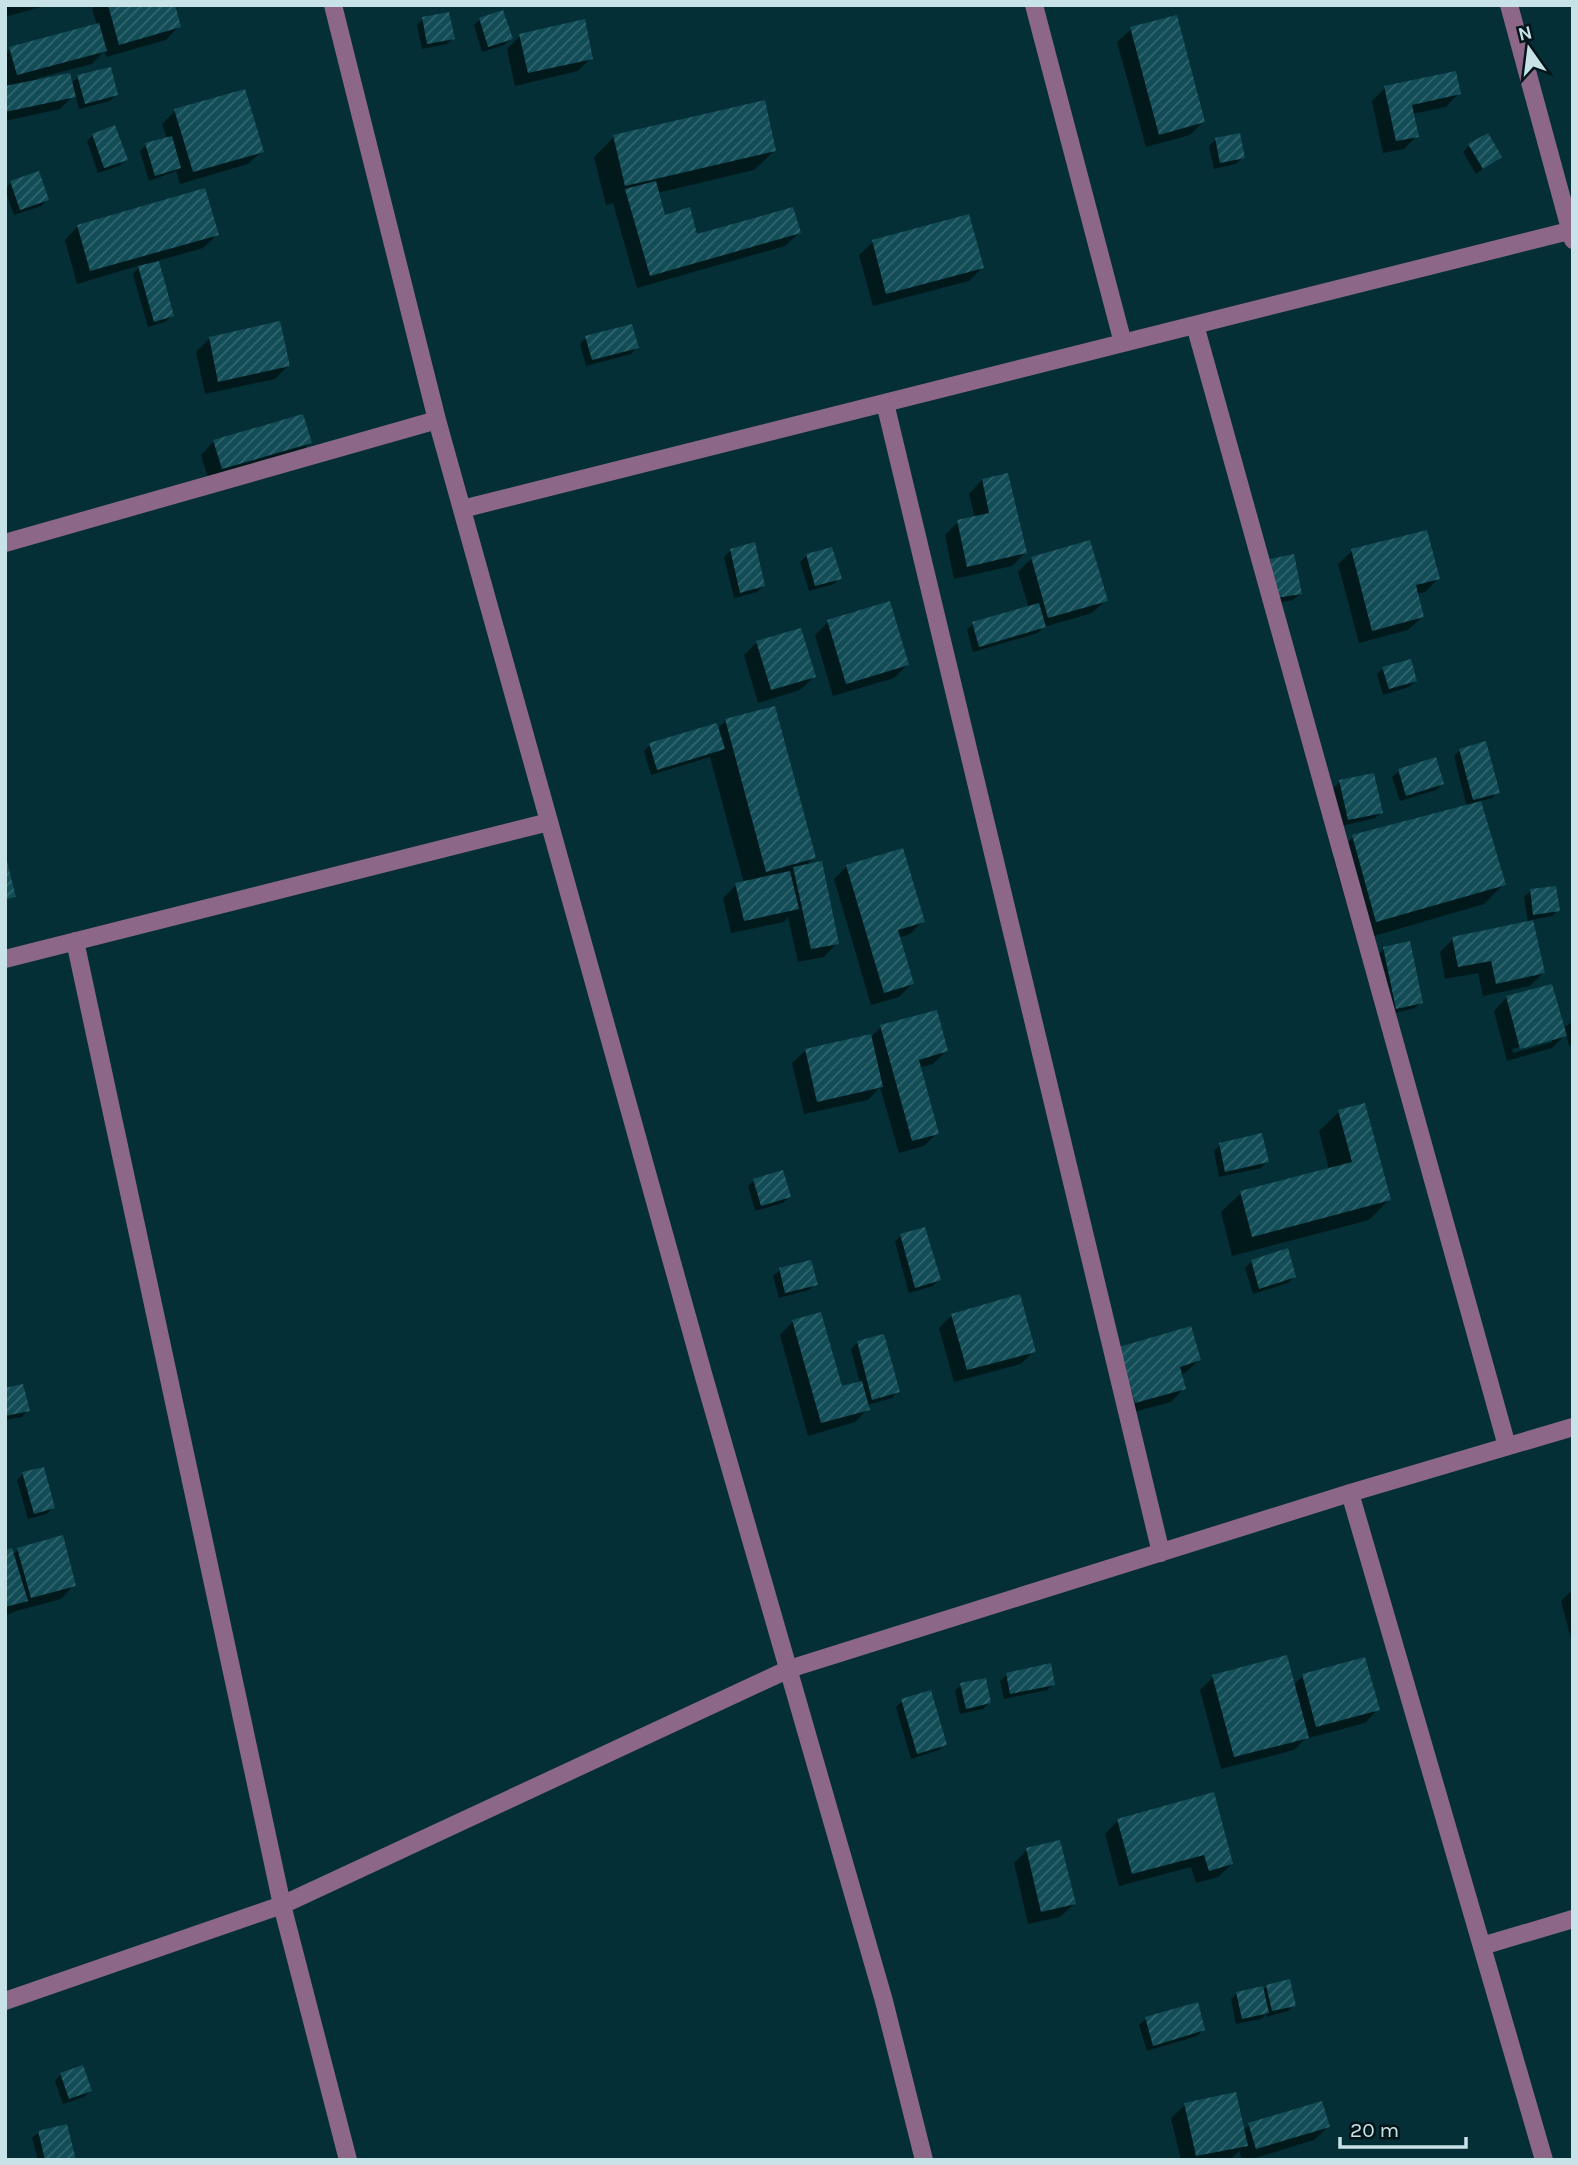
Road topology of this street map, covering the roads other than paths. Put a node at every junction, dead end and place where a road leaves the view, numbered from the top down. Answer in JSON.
{"nodes":[{"id":1,"x":333,"y":5,"type":"edge"},
{"id":2,"x":1034,"y":5,"type":"edge"},
{"id":3,"x":1509,"y":5,"type":"edge"},
{"id":4,"x":1572,"y":234,"type":"edge"},
{"id":5,"x":1195,"y":325,"type":"junction"},
{"id":6,"x":1123,"y":343,"type":"junction"},
{"id":7,"x":886,"y":403,"type":"junction"},
{"id":8,"x":437,"y":420,"type":"junction"},
{"id":9,"x":462,"y":509,"type":"junction"},
{"id":10,"x":5,"y":543,"type":"edge"},
{"id":11,"x":548,"y":822,"type":"junction"},
{"id":12,"x":75,"y":941,"type":"junction"},
{"id":13,"x":5,"y":959,"type":"edge"},
{"id":14,"x":1573,"y":1427,"type":"edge"},
{"id":15,"x":1507,"y":1446,"type":"junction"},
{"id":16,"x":1350,"y":1493,"type":"junction"},
{"id":17,"x":1161,"y":1553,"type":"junction"},
{"id":18,"x":789,"y":1669,"type":"junction"},
{"id":19,"x":282,"y":1905,"type":"junction"},
{"id":20,"x":1573,"y":1919,"type":"edge"},
{"id":21,"x":1482,"y":1946,"type":"junction"},
{"id":22,"x":5,"y":2001,"type":"edge"},
{"id":23,"x":348,"y":2160,"type":"edge"},
{"id":24,"x":924,"y":2160,"type":"edge"},
{"id":25,"x":1544,"y":2160,"type":"edge"}],
"edges":[{"from":1,"to":8,"type":"street"},
{"from":2,"to":6,"type":"street"},
{"from":3,"to":4,"type":"street"},
{"from":4,"to":5,"type":"street"},
{"from":5,"to":6,"type":"street"},
{"from":5,"to":15,"type":"street"},
{"from":6,"to":7,"type":"street"},
{"from":7,"to":9,"type":"street"},
{"from":7,"to":17,"type":"street"},
{"from":8,"to":9,"type":"street"},
{"from":8,"to":10,"type":"street"},
{"from":9,"to":11,"type":"street"},
{"from":11,"to":12,"type":"street"},
{"from":11,"to":18,"type":"street"},
{"from":12,"to":13,"type":"street"},
{"from":12,"to":19,"type":"street"},
{"from":14,"to":15,"type":"street"},
{"from":15,"to":16,"type":"street"},
{"from":16,"to":17,"type":"street"},
{"from":16,"to":21,"type":"street"},
{"from":17,"to":18,"type":"street"},
{"from":18,"to":19,"type":"street"},
{"from":18,"to":24,"type":"street"},
{"from":19,"to":22,"type":"street"},
{"from":19,"to":23,"type":"street"},
{"from":20,"to":21,"type":"street"},
{"from":21,"to":25,"type":"street"}]}
